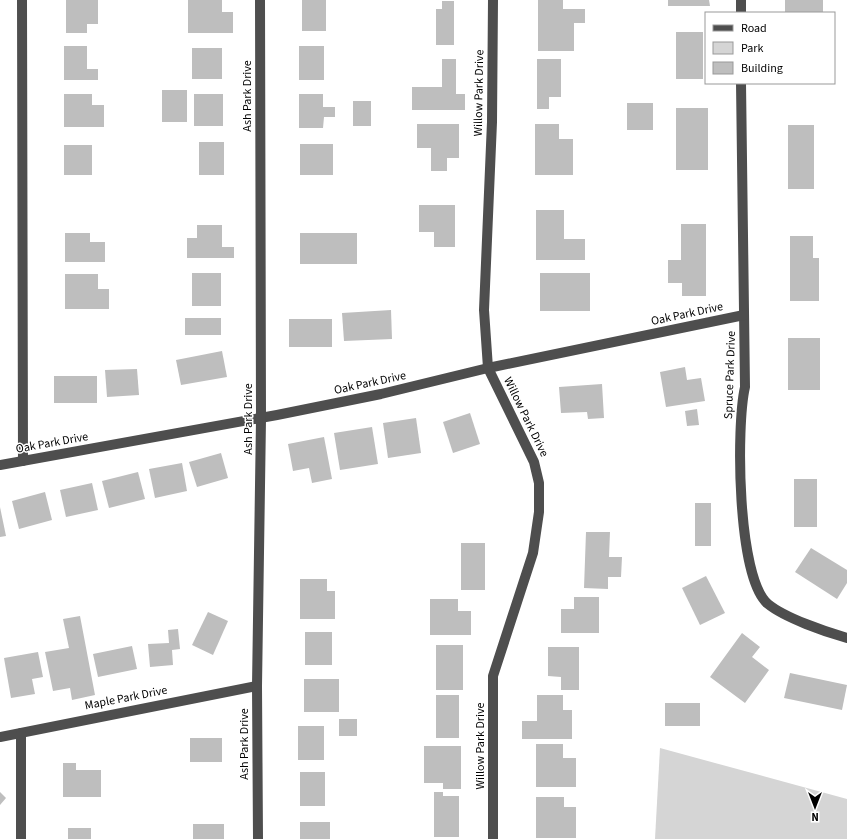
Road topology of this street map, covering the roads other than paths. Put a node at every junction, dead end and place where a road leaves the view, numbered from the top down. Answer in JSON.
{"nodes":[{"id":1,"x":22,"y":0,"type":"edge"},
{"id":2,"x":260,"y":0,"type":"edge"},
{"id":3,"x":493,"y":0,"type":"edge"},
{"id":4,"x":741,"y":0,"type":"edge"},
{"id":5,"x":741,"y":12,"type":"edge"},
{"id":6,"x":742,"y":84,"type":"edge"},
{"id":7,"x":744,"y":315,"type":"junction"},
{"id":8,"x":488,"y":368,"type":"junction"},
{"id":9,"x":261,"y":418,"type":"junction"},
{"id":10,"x":22,"y":461,"type":"junction"},
{"id":11,"x":0,"y":465,"type":"edge"},
{"id":12,"x":847,"y":638,"type":"edge"},
{"id":13,"x":257,"y":686,"type":"junction"},
{"id":14,"x":21,"y":733,"type":"junction"},
{"id":15,"x":0,"y":737,"type":"edge"},
{"id":16,"x":21,"y":839,"type":"edge"},
{"id":17,"x":258,"y":839,"type":"edge"},
{"id":18,"x":493,"y":839,"type":"edge"}],
"edges":[{"from":1,"to":10,"type":"street"},
{"from":2,"to":9,"type":"street","name":"Ash Park Drive"},
{"from":3,"to":8,"type":"street","name":"Willow Park Drive"},
{"from":4,"to":5,"type":"street"},
{"from":6,"to":7,"type":"street","name":"Spruce Park Drive"},
{"from":7,"to":8,"type":"street","name":"Oak Park Drive"},
{"from":7,"to":12,"type":"street","name":"Spruce Park Drive"},
{"from":8,"to":9,"type":"street","name":"Oak Park Drive"},
{"from":8,"to":18,"type":"street","name":"Willow Park Drive"},
{"from":9,"to":10,"type":"street","name":"Oak Park Drive"},
{"from":9,"to":13,"type":"street","name":"Ash Park Drive"},
{"from":10,"to":11,"type":"street","name":"Oak Park Drive"},
{"from":13,"to":14,"type":"street","name":"Maple Park Drive"},
{"from":13,"to":17,"type":"street","name":"Ash Park Drive"},
{"from":14,"to":15,"type":"street","name":"Maple Park Drive"},
{"from":14,"to":16,"type":"street"}]}
